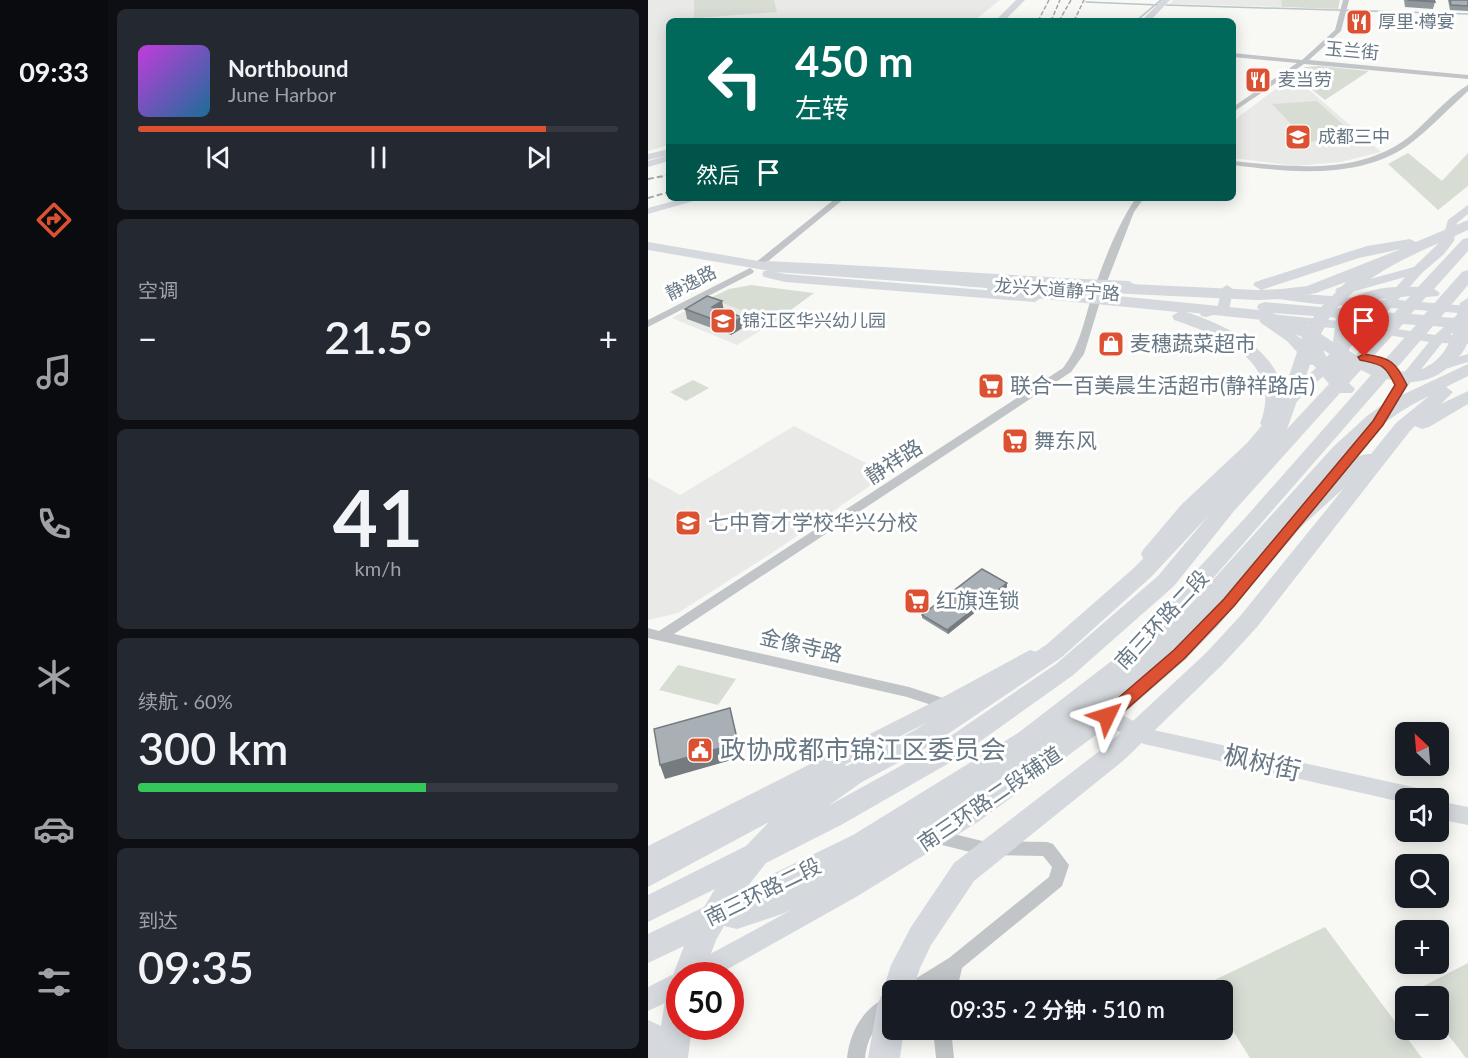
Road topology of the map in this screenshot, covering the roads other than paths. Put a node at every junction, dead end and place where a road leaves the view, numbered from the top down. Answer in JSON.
{"nodes":[{"id":1,"x":1021,"y":0,"type":"edge"},
{"id":2,"x":1031,"y":0,"type":"edge"},
{"id":3,"x":1166,"y":0,"type":"edge"},
{"id":4,"x":1346,"y":0,"type":"edge"},
{"id":5,"x":1002,"y":18,"type":"edge"},
{"id":6,"x":1013,"y":18,"type":"edge"},
{"id":7,"x":1148,"y":18,"type":"edge"},
{"id":8,"x":1236,"y":55,"type":"edge"},
{"id":9,"x":1304,"y":62,"type":"junction"},
{"id":10,"x":1468,"y":77,"type":"edge"},
{"id":11,"x":1468,"y":87,"type":"edge"},
{"id":12,"x":1236,"y":108,"type":"edge"},
{"id":13,"x":666,"y":155,"type":"edge"},
{"id":14,"x":648,"y":159,"type":"edge"},
{"id":15,"x":1236,"y":163,"type":"edge"},
{"id":16,"x":686,"y":201,"type":"edge"},
{"id":17,"x":838,"y":201,"type":"edge"},
{"id":18,"x":1138,"y":201,"type":"edge"},
{"id":19,"x":1468,"y":208,"type":"edge"},
{"id":20,"x":648,"y":211,"type":"edge"},
{"id":21,"x":1468,"y":224,"type":"edge"},
{"id":22,"x":1468,"y":242,"type":"edge"},
{"id":23,"x":648,"y":246,"type":"edge"},
{"id":24,"x":1468,"y":251,"type":"edge"},
{"id":25,"x":648,"y":254,"type":"edge"},
{"id":26,"x":1384,"y":263,"type":"junction"},
{"id":27,"x":759,"y":270,"type":"junction"},
{"id":28,"x":1418,"y":270,"type":"junction"},
{"id":29,"x":1468,"y":275,"type":"edge"},
{"id":30,"x":967,"y":283,"type":"joint"},
{"id":31,"x":1103,"y":283,"type":"junction"},
{"id":32,"x":1036,"y":288,"type":"junction"},
{"id":33,"x":994,"y":289,"type":"joint"},
{"id":34,"x":1227,"y":290,"type":"junction"},
{"id":35,"x":1189,"y":291,"type":"junction"},
{"id":36,"x":1293,"y":299,"type":"junction"},
{"id":37,"x":1468,"y":301,"type":"edge"},
{"id":38,"x":1095,"y":302,"type":"junction"},
{"id":39,"x":1127,"y":303,"type":"junction"},
{"id":40,"x":1468,"y":310,"type":"edge"},
{"id":41,"x":1394,"y":311,"type":"junction"},
{"id":42,"x":1206,"y":313,"type":"junction"},
{"id":43,"x":1257,"y":316,"type":"junction"},
{"id":44,"x":1368,"y":322,"type":"junction"},
{"id":45,"x":648,"y":324,"type":"edge"},
{"id":46,"x":1463,"y":325,"type":"edge"},
{"id":47,"x":1311,"y":339,"type":"junction"},
{"id":48,"x":1438,"y":339,"type":"junction"},
{"id":49,"x":1468,"y":340,"type":"edge"},
{"id":50,"x":1468,"y":358,"type":"edge"},
{"id":51,"x":1468,"y":371,"type":"edge"},
{"id":52,"x":1320,"y":372,"type":"junction"},
{"id":53,"x":1405,"y":381,"type":"junction"},
{"id":54,"x":1301,"y":388,"type":"junction"},
{"id":55,"x":1468,"y":394,"type":"edge"},
{"id":56,"x":1318,"y":408,"type":"junction"},
{"id":57,"x":1251,"y":457,"type":"junction"},
{"id":58,"x":1232,"y":576,"type":"junction"},
{"id":59,"x":654,"y":635,"type":"edge"},
{"id":60,"x":1040,"y":652,"type":"junction"},
{"id":61,"x":1015,"y":676,"type":"junction"},
{"id":62,"x":944,"y":705,"type":"junction"},
{"id":63,"x":1103,"y":720,"type":"junction"},
{"id":64,"x":966,"y":740,"type":"junction"},
{"id":65,"x":868,"y":757,"type":"junction"},
{"id":66,"x":1395,"y":792,"type":"edge"},
{"id":67,"x":1395,"y":800,"type":"edge"},
{"id":68,"x":1449,"y":804,"type":"edge"},
{"id":69,"x":1468,"y":808,"type":"edge"},
{"id":70,"x":1449,"y":812,"type":"edge"},
{"id":71,"x":1468,"y":816,"type":"edge"},
{"id":72,"x":936,"y":830,"type":"junction"},
{"id":73,"x":683,"y":839,"type":"junction"},
{"id":74,"x":648,"y":858,"type":"edge"},
{"id":75,"x":648,"y":875,"type":"edge"},
{"id":76,"x":648,"y":909,"type":"edge"},
{"id":77,"x":676,"y":934,"type":"junction"},
{"id":78,"x":648,"y":949,"type":"edge"},
{"id":79,"x":693,"y":962,"type":"edge"},
{"id":80,"x":718,"y":962,"type":"edge"},
{"id":81,"x":955,"y":964,"type":"junction"},
{"id":82,"x":901,"y":980,"type":"edge"},
{"id":83,"x":929,"y":980,"type":"edge"},
{"id":84,"x":951,"y":980,"type":"edge"},
{"id":85,"x":666,"y":990,"type":"edge"},
{"id":86,"x":648,"y":1000,"type":"edge"},
{"id":87,"x":882,"y":1011,"type":"edge"},
{"id":88,"x":648,"y":1035,"type":"edge"},
{"id":89,"x":673,"y":1040,"type":"edge"},
{"id":90,"x":887,"y":1040,"type":"edge"},
{"id":91,"x":943,"y":1040,"type":"edge"},
{"id":92,"x":670,"y":1058,"type":"edge"},
{"id":93,"x":856,"y":1058,"type":"edge"},
{"id":94,"x":884,"y":1058,"type":"edge"},
{"id":95,"x":945,"y":1058,"type":"edge"}],
"edges":[{"from":1,"to":5,"type":"main road"},
{"from":2,"to":6,"type":"main road"},
{"from":3,"to":7,"type":"main road"},
{"from":4,"to":9,"type":"street"},
{"from":8,"to":9,"type":"street","name":"玉兰街"},
{"from":9,"to":10,"type":"street","name":"玉兰街"},
{"from":9,"to":12,"type":"street"},
{"from":11,"to":15,"type":"street"},
{"from":13,"to":14,"type":"main road"},
{"from":16,"to":20,"type":"main road"},
{"from":17,"to":27,"type":"street","name":"静逸路"},
{"from":18,"to":31,"type":"street","name":"静祥路"},
{"from":19,"to":28,"type":"main road"},
{"from":21,"to":26,"type":"highway"},
{"from":22,"to":41,"type":"highway","name":"南三环路二段"},
{"from":23,"to":27,"type":"main road","name":"龙兴大道静宁路"},
{"from":24,"to":35,"type":"highway"},
{"from":25,"to":27,"type":"main road","name":"龙兴大道静宁路"},
{"from":26,"to":35,"type":"highway"},
{"from":26,"to":47,"type":"highway"},
{"from":27,"to":30,"type":"main road","name":"龙兴大道静宁路"},
{"from":27,"to":31,"type":"main road"},
{"from":27,"to":33,"type":"main road","name":"龙兴大道静宁路"},
{"from":27,"to":38,"type":"main road"},
{"from":27,"to":45,"type":"street","name":"静逸路"},
{"from":28,"to":36,"type":"main road"},
{"from":28,"to":41,"type":"main road"},
{"from":29,"to":77,"type":"highway","name":"南三环路二段"},
{"from":30,"to":32,"type":"highway"},
{"from":31,"to":34,"type":"main road"},
{"from":31,"to":38,"type":"street","name":"静祥路"},
{"from":32,"to":33,"type":"highway"},
{"from":32,"to":35,"type":"highway"},
{"from":32,"to":39,"type":"highway"},
{"from":32,"to":46,"type":"highway","name":"龙兴大道静宁路"},
{"from":34,"to":36,"type":"main road"},
{"from":34,"to":42,"type":"main road"},
{"from":36,"to":41,"type":"main road"},
{"from":37,"to":39,"type":"highway"},
{"from":37,"to":56,"type":"highway"},
{"from":38,"to":42,"type":"main road"},
{"from":38,"to":59,"type":"street","name":"静祥路"},
{"from":39,"to":57,"type":"highway"},
{"from":40,"to":41,"type":"main road"},
{"from":40,"to":46,"type":"main road","name":"南三环路二段辅道"},
{"from":41,"to":44,"type":"main road"},
{"from":41,"to":56,"type":"highway","name":"南三环路二段"},
{"from":42,"to":43,"type":"main road"},
{"from":43,"to":44,"type":"main road"},
{"from":43,"to":54,"type":"main road"},
{"from":44,"to":48,"type":"main road"},
{"from":44,"to":52,"type":"main road"},
{"from":46,"to":48,"type":"main road","name":"南三环路二段辅道"},
{"from":47,"to":55,"type":"highway"},
{"from":47,"to":57,"type":"highway"},
{"from":48,"to":49,"type":"main road"},
{"from":48,"to":53,"type":"main road","name":"南三环路二段辅道"},
{"from":50,"to":53,"type":"main road"},
{"from":51,"to":58,"type":"highway"},
{"from":51,"to":82,"type":"highway"},
{"from":52,"to":53,"type":"main road"},
{"from":52,"to":54,"type":"main road"},
{"from":53,"to":63,"type":"main road","name":"南三环路二段辅道"},
{"from":54,"to":60,"type":"main road"},
{"from":55,"to":58,"type":"highway"},
{"from":56,"to":64,"type":"highway","name":"南三环路二段"},
{"from":57,"to":61,"type":"highway"},
{"from":58,"to":72,"type":"highway"},
{"from":59,"to":62,"type":"street","name":"金像寺路"},
{"from":60,"to":62,"type":"main road"},
{"from":60,"to":65,"type":"main road"},
{"from":61,"to":75,"type":"highway"},
{"from":61,"to":79,"type":"highway"},
{"from":62,"to":73,"type":"main road"},
{"from":63,"to":66,"type":"main road","name":"枫树街"},
{"from":63,"to":67,"type":"main road","name":"枫树街"},
{"from":63,"to":72,"type":"main road","name":"南三环路二段辅道"},
{"from":64,"to":65,"type":"highway"},
{"from":64,"to":76,"type":"highway","name":"南三环路二段"},
{"from":65,"to":73,"type":"main road"},
{"from":68,"to":69,"type":"main road"},
{"from":70,"to":71,"type":"main road"},
{"from":72,"to":77,"type":"highway"},
{"from":72,"to":80,"type":"main road","name":"南三环路二段辅道"},
{"from":72,"to":81,"type":"street"},
{"from":73,"to":74,"type":"main road"},
{"from":77,"to":78,"type":"highway","name":"南三环路二段"},
{"from":81,"to":83,"type":"street"},
{"from":81,"to":84,"type":"street"},
{"from":85,"to":86,"type":"main road"},
{"from":87,"to":93,"type":"street"},
{"from":88,"to":92,"type":"highway"},
{"from":89,"to":92,"type":"highway"},
{"from":90,"to":94,"type":"highway"},
{"from":91,"to":95,"type":"street"}]}
